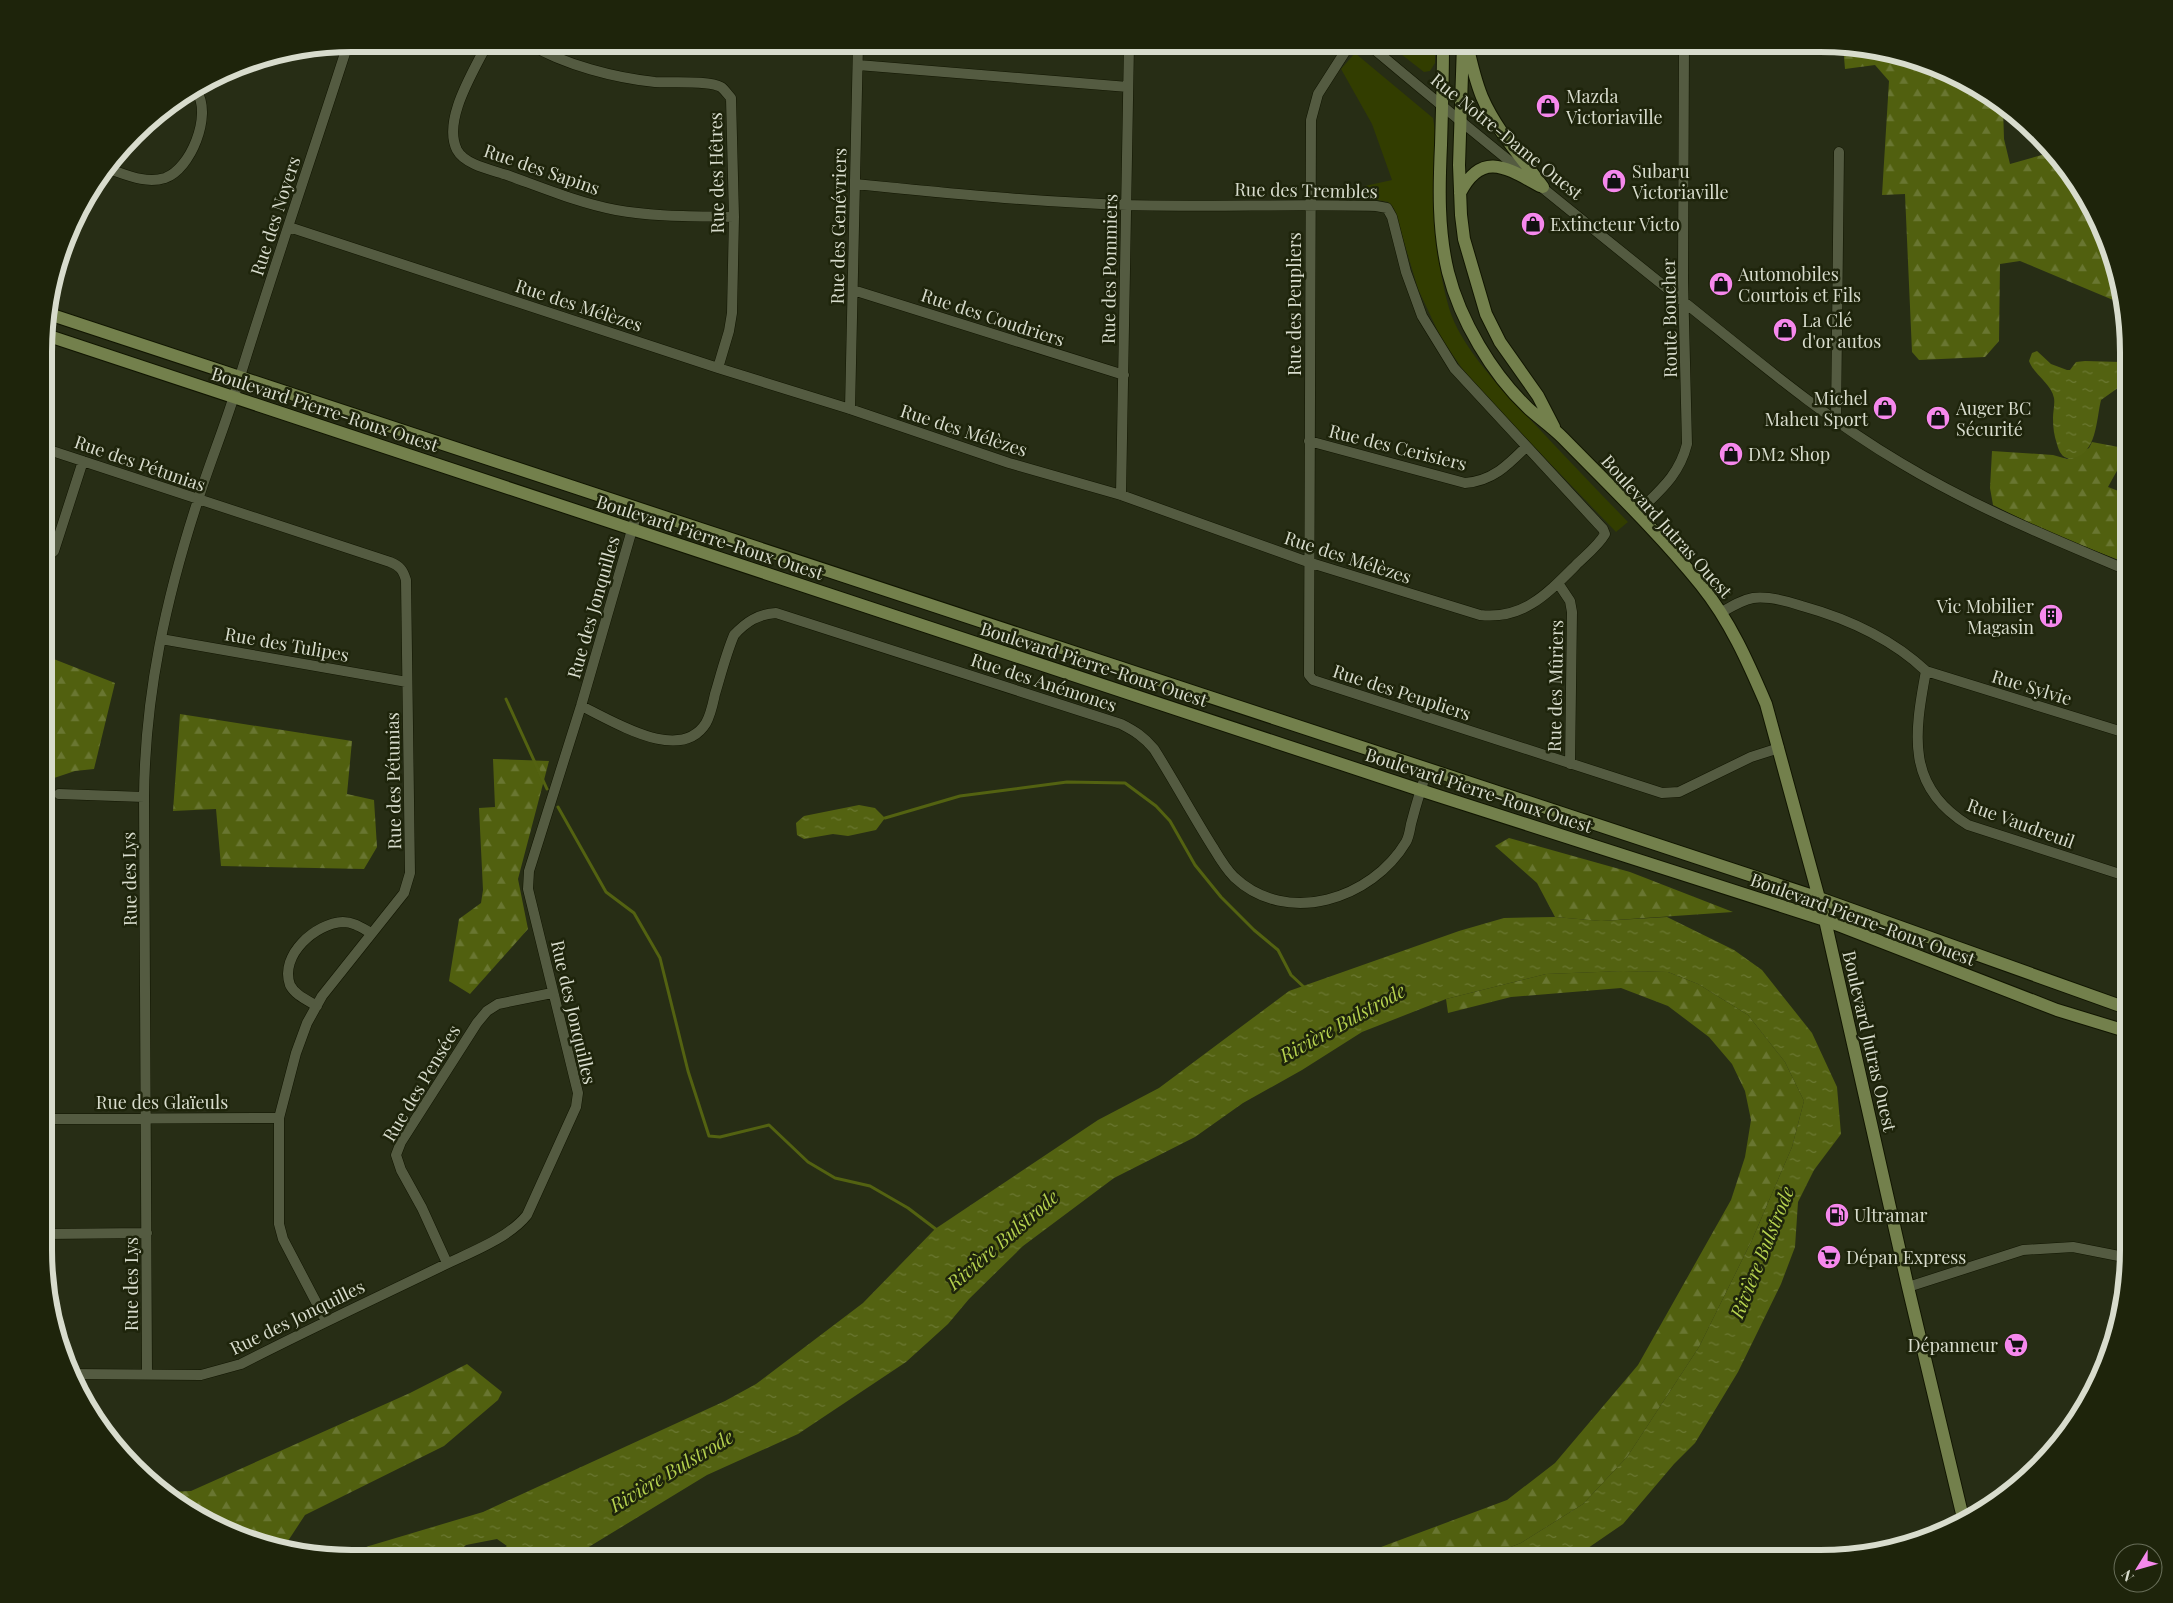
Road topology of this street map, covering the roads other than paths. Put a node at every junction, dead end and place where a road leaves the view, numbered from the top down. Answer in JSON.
{"nodes":[{"id":1,"x":345,"y":53,"type":"edge"},
{"id":2,"x":482,"y":53,"type":"edge"},
{"id":3,"x":549,"y":53,"type":"edge"},
{"id":4,"x":858,"y":53,"type":"edge"},
{"id":5,"x":1129,"y":53,"type":"edge"},
{"id":6,"x":1344,"y":53,"type":"edge"},
{"id":7,"x":1379,"y":53,"type":"edge"},
{"id":8,"x":1443,"y":53,"type":"edge"},
{"id":9,"x":1463,"y":53,"type":"edge"},
{"id":10,"x":1469,"y":53,"type":"edge"},
{"id":11,"x":1684,"y":53,"type":"edge"},
{"id":12,"x":858,"y":65,"type":"junction"},
{"id":13,"x":1128,"y":87,"type":"junction"},
{"id":14,"x":199,"y":95,"type":"edge"},
{"id":15,"x":1442,"y":105,"type":"junction"},
{"id":16,"x":1461,"y":121,"type":"junction"},
{"id":17,"x":1839,"y":152,"type":"dead end"},
{"id":18,"x":114,"y":171,"type":"edge"},
{"id":19,"x":855,"y":184,"type":"junction"},
{"id":20,"x":1543,"y":187,"type":"junction"},
{"id":21,"x":1460,"y":193,"type":"junction"},
{"id":22,"x":1126,"y":205,"type":"junction"},
{"id":23,"x":1310,"y":205,"type":"junction"},
{"id":24,"x":734,"y":217,"type":"junction"},
{"id":25,"x":289,"y":227,"type":"junction"},
{"id":26,"x":853,"y":290,"type":"junction"},
{"id":27,"x":1684,"y":302,"type":"junction"},
{"id":28,"x":55,"y":316,"type":"edge"},
{"id":29,"x":53,"y":338,"type":"edge"},
{"id":30,"x":718,"y":368,"type":"junction"},
{"id":31,"x":1124,"y":375,"type":"junction"},
{"id":32,"x":240,"y":376,"type":"junction"},
{"id":33,"x":233,"y":397,"type":"junction"},
{"id":34,"x":850,"y":409,"type":"junction"},
{"id":35,"x":1836,"y":420,"type":"junction"},
{"id":36,"x":1556,"y":431,"type":"junction"},
{"id":37,"x":1309,"y":441,"type":"junction"},
{"id":38,"x":1526,"y":447,"type":"junction"},
{"id":39,"x":53,"y":451,"type":"edge"},
{"id":40,"x":83,"y":461,"type":"junction"},
{"id":41,"x":1122,"y":495,"type":"junction"},
{"id":42,"x":198,"y":500,"type":"junction"},
{"id":43,"x":638,"y":509,"type":"junction"},
{"id":44,"x":1637,"y":513,"type":"junction"},
{"id":45,"x":632,"y":530,"type":"junction"},
{"id":46,"x":1605,"y":534,"type":"joint"},
{"id":47,"x":53,"y":551,"type":"edge"},
{"id":48,"x":1308,"y":562,"type":"junction"},
{"id":49,"x":2120,"y":567,"type":"edge"},
{"id":50,"x":1558,"y":582,"type":"junction"},
{"id":51,"x":1722,"y":612,"type":"junction"},
{"id":52,"x":160,"y":639,"type":"junction"},
{"id":53,"x":1926,"y":671,"type":"junction"},
{"id":54,"x":407,"y":682,"type":"junction"},
{"id":55,"x":581,"y":706,"type":"junction"},
{"id":56,"x":2120,"y":731,"type":"edge"},
{"id":57,"x":1778,"y":748,"type":"junction"},
{"id":58,"x":1570,"y":764,"type":"junction"},
{"id":59,"x":1428,"y":769,"type":"junction"},
{"id":60,"x":1420,"y":790,"type":"junction"},
{"id":61,"x":59,"y":794,"type":"dead end"},
{"id":62,"x":144,"y":797,"type":"junction"},
{"id":63,"x":2120,"y":874,"type":"edge"},
{"id":64,"x":1819,"y":898,"type":"junction"},
{"id":65,"x":1825,"y":920,"type":"junction"},
{"id":66,"x":371,"y":933,"type":"junction"},
{"id":67,"x":552,"y":993,"type":"junction"},
{"id":68,"x":2120,"y":1005,"type":"edge"},
{"id":69,"x":317,"y":1006,"type":"junction"},
{"id":70,"x":2120,"y":1029,"type":"edge"},
{"id":71,"x":147,"y":1118,"type":"junction"},
{"id":72,"x":279,"y":1118,"type":"junction"},
{"id":73,"x":53,"y":1120,"type":"edge"},
{"id":74,"x":147,"y":1233,"type":"junction"},
{"id":75,"x":53,"y":1234,"type":"edge"},
{"id":76,"x":2120,"y":1256,"type":"edge"},
{"id":77,"x":446,"y":1263,"type":"junction"},
{"id":78,"x":1908,"y":1287,"type":"junction"},
{"id":79,"x":326,"y":1321,"type":"junction"},
{"id":80,"x":147,"y":1373,"type":"junction"},
{"id":81,"x":79,"y":1374,"type":"edge"},
{"id":82,"x":1962,"y":1515,"type":"edge"}],
"edges":[{"from":1,"to":25,"type":"street","name":"Rue des Noyers"},
{"from":2,"to":24,"type":"street","name":"Rue des Sapins"},
{"from":3,"to":24,"type":"street","name":"Rue des Hêtres"},
{"from":4,"to":12,"type":"street","name":"Rue des Genévriers"},
{"from":5,"to":13,"type":"street","name":"Rue des Pommiers"},
{"from":6,"to":23,"type":"street","name":"Rue des Peupliers"},
{"from":7,"to":15,"type":"street","name":"Rue Notre-Dame Ouest"},
{"from":8,"to":15,"type":"main road","name":"Boulevard Jutras Ouest"},
{"from":9,"to":16,"type":"main road","name":"Boulevard Jutras Ouest"},
{"from":10,"to":20,"type":"main road"},
{"from":11,"to":27,"type":"street","name":"Route Boucher"},
{"from":12,"to":13,"type":"street"},
{"from":12,"to":19,"type":"street","name":"Rue des Genévriers"},
{"from":13,"to":22,"type":"street","name":"Rue des Pommiers"},
{"from":14,"to":18,"type":"street"},
{"from":15,"to":16,"type":"street","name":"Rue Notre-Dame Ouest"},
{"from":15,"to":36,"type":"main road","name":"Boulevard Jutras Ouest"},
{"from":16,"to":20,"type":"street","name":"Rue Notre-Dame Ouest"},
{"from":16,"to":21,"type":"main road","name":"Boulevard Jutras Ouest"},
{"from":17,"to":35,"type":"street"},
{"from":19,"to":22,"type":"street","name":"Rue des Trembles"},
{"from":19,"to":26,"type":"street","name":"Rue des Genévriers"},
{"from":20,"to":21,"type":"main road"},
{"from":20,"to":27,"type":"street","name":"Rue Notre-Dame Ouest"},
{"from":21,"to":36,"type":"main road","name":"Boulevard Jutras Ouest"},
{"from":22,"to":23,"type":"street","name":"Rue des Trembles"},
{"from":22,"to":31,"type":"street","name":"Rue des Pommiers"},
{"from":23,"to":37,"type":"street","name":"Rue des Peupliers"},
{"from":23,"to":38,"type":"street","name":"Rue des Trembles"},
{"from":24,"to":30,"type":"street","name":"Rue des Hêtres"},
{"from":25,"to":30,"type":"street","name":"Rue des Mélèzes"},
{"from":25,"to":32,"type":"street","name":"Rue des Noyers"},
{"from":26,"to":31,"type":"street","name":"Rue des Coudriers"},
{"from":26,"to":34,"type":"street","name":"Rue des Genévriers"},
{"from":27,"to":35,"type":"street","name":"Rue Notre-Dame Ouest"},
{"from":27,"to":44,"type":"street","name":"Route Boucher"},
{"from":28,"to":32,"type":"main road","name":"Boulevard Pierre-Roux Ouest"},
{"from":29,"to":33,"type":"main road","name":"Boulevard Pierre-Roux Ouest"},
{"from":30,"to":34,"type":"street","name":"Rue des Mélèzes"},
{"from":31,"to":41,"type":"street","name":"Rue des Pommiers"},
{"from":32,"to":33,"type":"street","name":"Rue des Noyers"},
{"from":32,"to":43,"type":"main road","name":"Boulevard Pierre-Roux Ouest"},
{"from":33,"to":42,"type":"street","name":"Rue des Lys"},
{"from":33,"to":45,"type":"main road","name":"Boulevard Pierre-Roux Ouest"},
{"from":34,"to":41,"type":"street","name":"Rue des Mélèzes"},
{"from":35,"to":49,"type":"street","name":"Rue Notre-Dame Ouest"},
{"from":36,"to":44,"type":"main road","name":"Boulevard Jutras Ouest"},
{"from":37,"to":38,"type":"street","name":"Rue des Cerisiers"},
{"from":37,"to":48,"type":"street","name":"Rue des Peupliers"},
{"from":38,"to":46,"type":"street","name":"Rue des Trembles"},
{"from":39,"to":40,"type":"street","name":"Rue des Pétunias"},
{"from":40,"to":42,"type":"street","name":"Rue des Pétunias"},
{"from":40,"to":47,"type":"street"},
{"from":41,"to":48,"type":"street","name":"Rue des Mélèzes"},
{"from":42,"to":52,"type":"street","name":"Rue des Lys"},
{"from":42,"to":54,"type":"street","name":"Rue des Pétunias"},
{"from":43,"to":45,"type":"street","name":"Rue des Jonquilles"},
{"from":43,"to":59,"type":"main road","name":"Boulevard Pierre-Roux Ouest"},
{"from":44,"to":51,"type":"main road","name":"Boulevard Jutras Ouest"},
{"from":45,"to":55,"type":"street","name":"Rue des Jonquilles"},
{"from":45,"to":60,"type":"main road","name":"Boulevard Pierre-Roux Ouest"},
{"from":46,"to":50,"type":"street","name":"Rue des Mélèzes"},
{"from":48,"to":50,"type":"street","name":"Rue des Mélèzes"},
{"from":48,"to":58,"type":"street","name":"Rue des Peupliers"},
{"from":50,"to":58,"type":"street","name":"Rue des Mûriers"},
{"from":51,"to":53,"type":"street"},
{"from":51,"to":57,"type":"main road","name":"Boulevard Jutras Ouest"},
{"from":52,"to":54,"type":"street","name":"Rue des Tulipes"},
{"from":52,"to":62,"type":"street","name":"Rue des Lys"},
{"from":53,"to":56,"type":"street","name":"Rue Sylvie"},
{"from":53,"to":63,"type":"street","name":"Rue Vaudreuil"},
{"from":54,"to":66,"type":"street","name":"Rue des Pétunias"},
{"from":55,"to":60,"type":"street","name":"Rue des Anémones"},
{"from":55,"to":67,"type":"street","name":"Rue des Jonquilles"},
{"from":57,"to":58,"type":"street","name":"Rue des Peupliers"},
{"from":57,"to":64,"type":"main road","name":"Boulevard Jutras Ouest"},
{"from":59,"to":60,"type":"street","name":"Rue des Anémones"},
{"from":59,"to":64,"type":"main road","name":"Boulevard Pierre-Roux Ouest"},
{"from":60,"to":65,"type":"main road","name":"Boulevard Pierre-Roux Ouest"},
{"from":61,"to":62,"type":"street"},
{"from":62,"to":71,"type":"street","name":"Rue des Lys"},
{"from":64,"to":65,"type":"main road","name":"Boulevard Jutras Ouest"},
{"from":64,"to":68,"type":"main road","name":"Boulevard Pierre-Roux Ouest"},
{"from":65,"to":70,"type":"main road","name":"Boulevard Pierre-Roux Ouest"},
{"from":65,"to":78,"type":"main road","name":"Boulevard Jutras Ouest"},
{"from":66,"to":69,"type":"street","name":"Rue des Pétunias"},
{"from":66,"to":69,"type":"street"},
{"from":67,"to":77,"type":"street","name":"Rue des Jonquilles"},
{"from":67,"to":77,"type":"street","name":"Rue des Pensées"},
{"from":69,"to":72,"type":"street","name":"Rue des Pétunias"},
{"from":71,"to":72,"type":"street","name":"Rue des Glaïeuls"},
{"from":71,"to":73,"type":"street","name":"Rue des Glaïeuls"},
{"from":71,"to":74,"type":"street","name":"Rue des Lys"},
{"from":72,"to":79,"type":"street","name":"Rue des Pétunias"},
{"from":74,"to":75,"type":"street"},
{"from":74,"to":80,"type":"street","name":"Rue des Lys"},
{"from":76,"to":78,"type":"street"},
{"from":77,"to":79,"type":"street","name":"Rue des Jonquilles"},
{"from":78,"to":82,"type":"main road","name":"Boulevard Jutras Ouest"},
{"from":79,"to":80,"type":"street","name":"Rue des Jonquilles"},
{"from":80,"to":81,"type":"street","name":"Rue des Jonquilles"}]}
